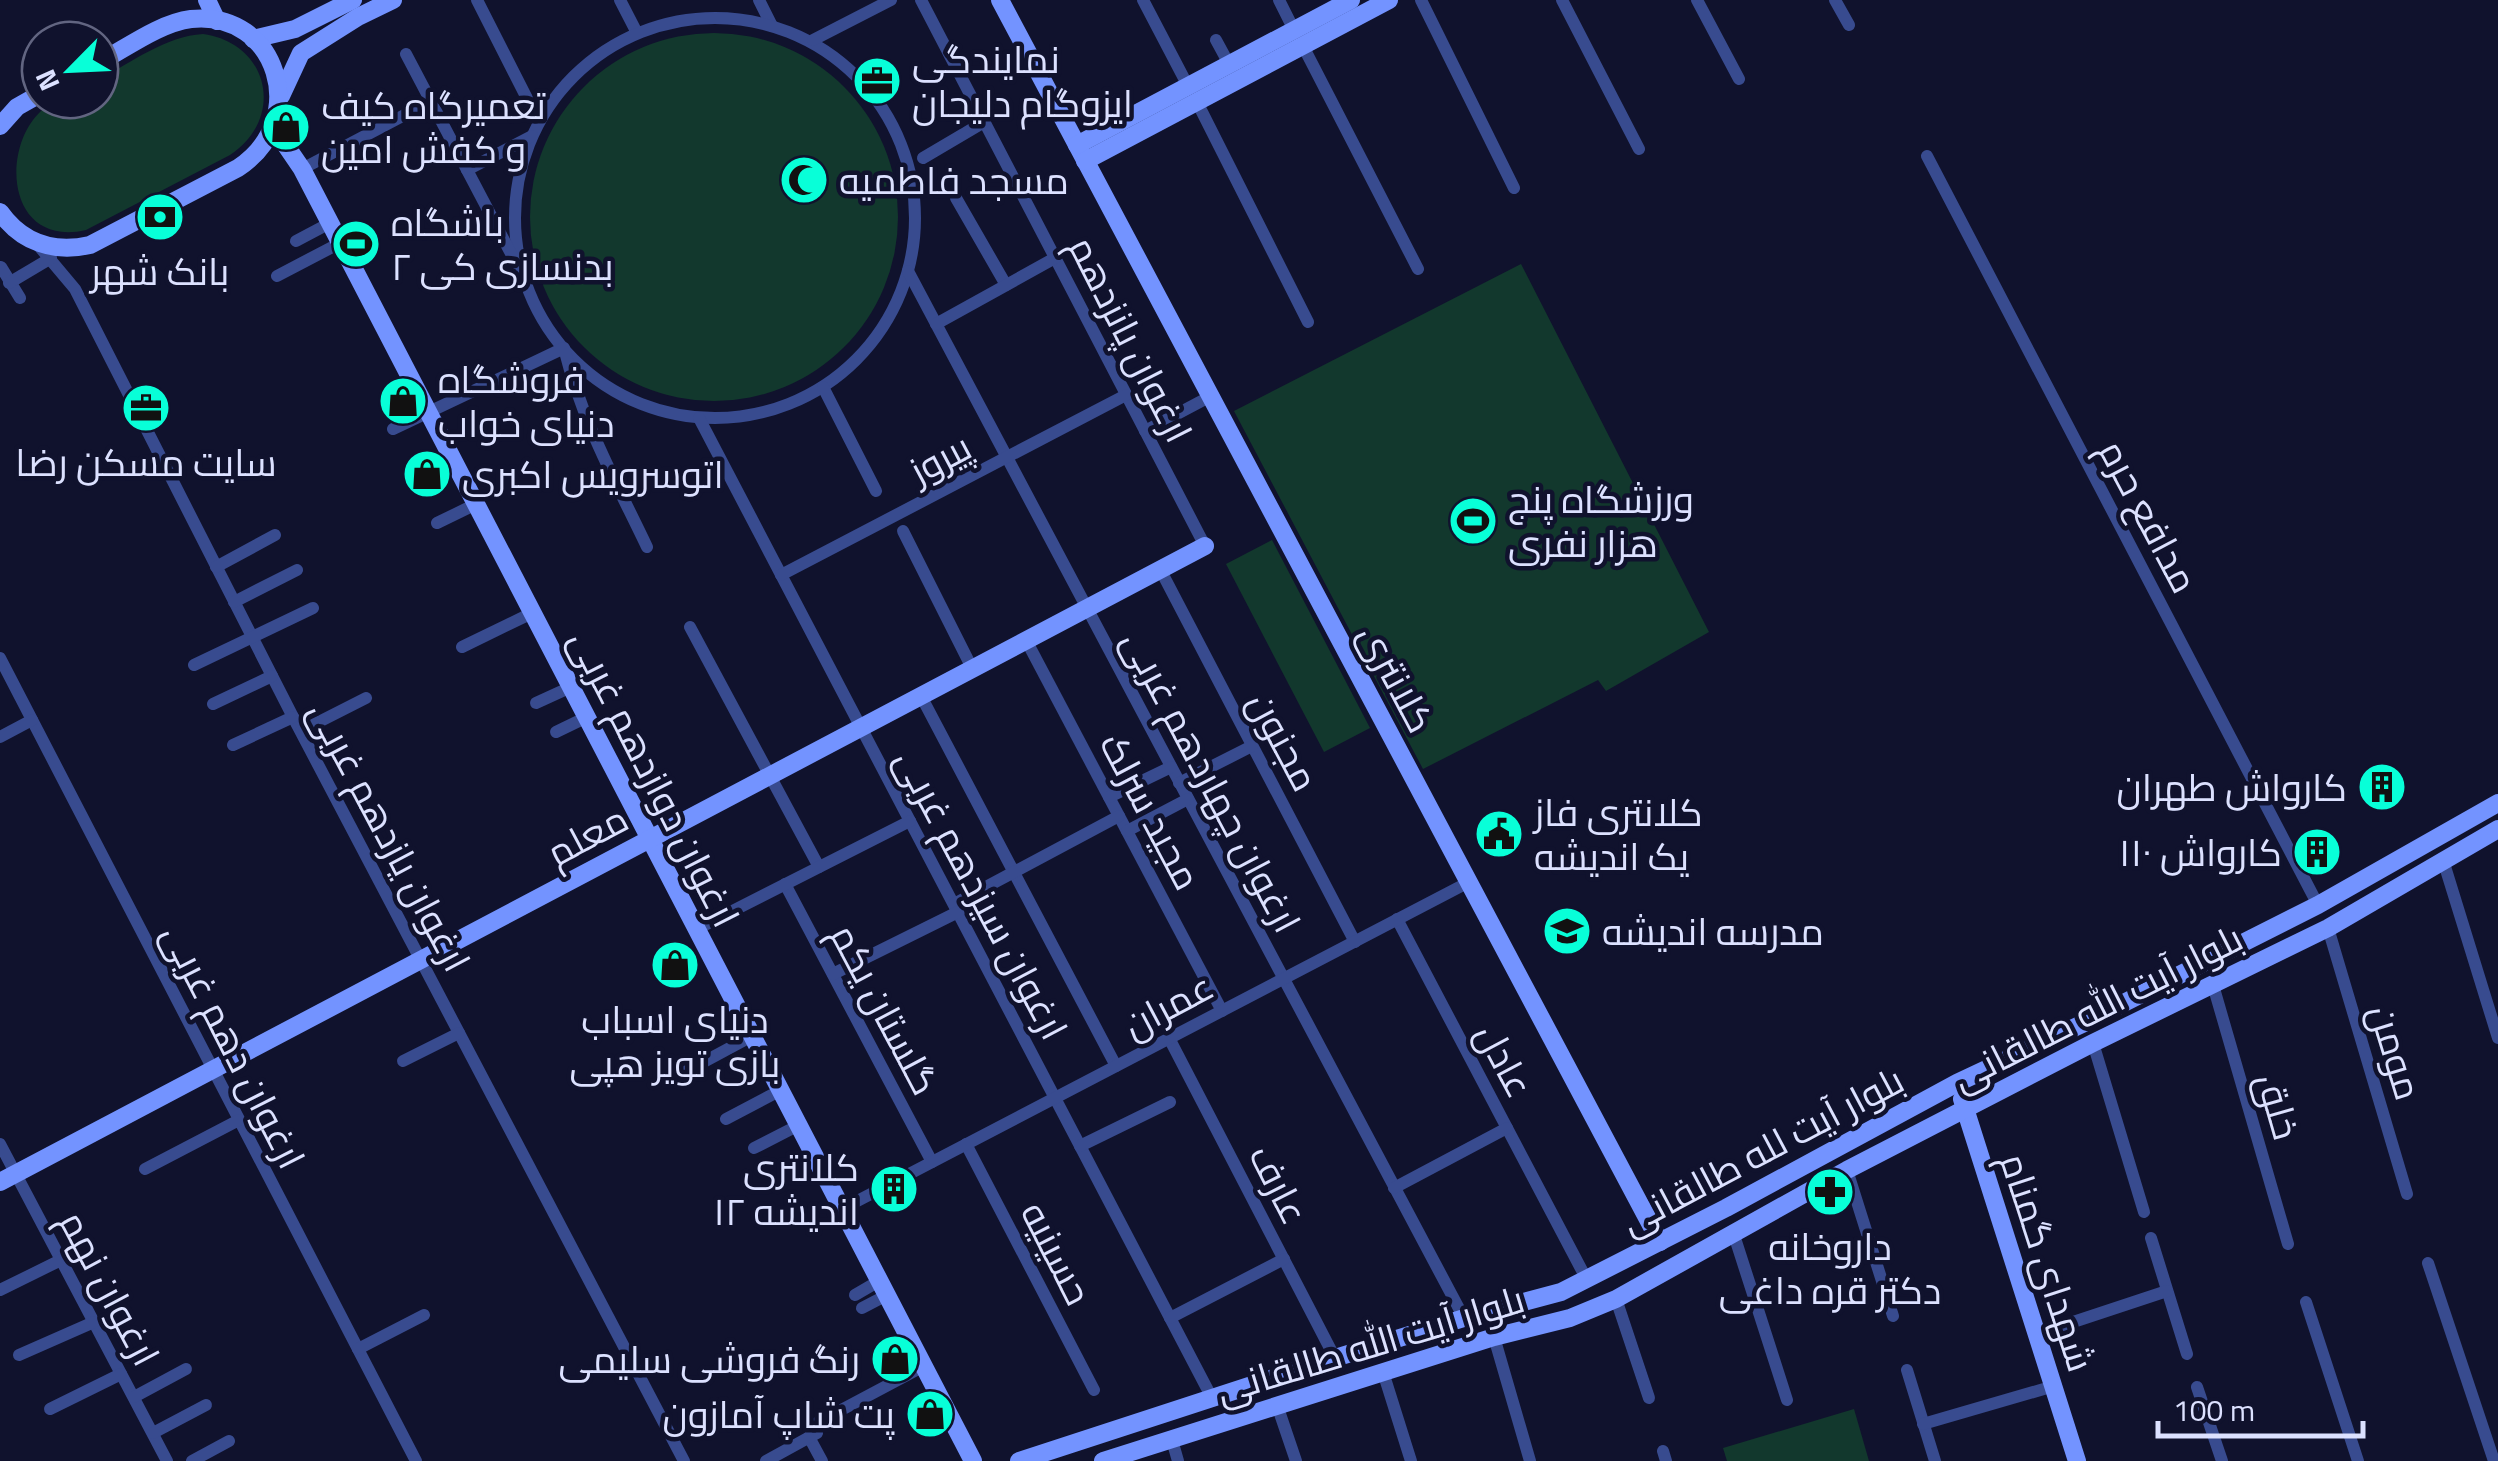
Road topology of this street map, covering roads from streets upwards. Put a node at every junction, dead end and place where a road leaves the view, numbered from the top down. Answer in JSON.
{"nodes":[{"id":1,"x":207,"y":0,"type":"edge"},
{"id":2,"x":353,"y":0,"type":"edge"},
{"id":3,"x":393,"y":0,"type":"edge"},
{"id":4,"x":476,"y":0,"type":"edge"},
{"id":5,"x":620,"y":0,"type":"edge"},
{"id":6,"x":759,"y":0,"type":"edge"},
{"id":7,"x":891,"y":0,"type":"edge"},
{"id":8,"x":920,"y":0,"type":"edge"},
{"id":9,"x":1000,"y":0,"type":"edge"},
{"id":10,"x":1143,"y":0,"type":"edge"},
{"id":11,"x":1279,"y":0,"type":"edge"},
{"id":12,"x":1351,"y":0,"type":"edge"},
{"id":13,"x":1389,"y":0,"type":"edge"},
{"id":14,"x":1421,"y":0,"type":"edge"},
{"id":15,"x":1562,"y":0,"type":"edge"},
{"id":16,"x":1697,"y":0,"type":"edge"},
{"id":17,"x":1836,"y":0,"type":"edge"},
{"id":18,"x":217,"y":20,"type":"junction"},
{"id":19,"x":1849,"y":25,"type":"dead end"},
{"id":20,"x":772,"y":26,"type":"junction"},
{"id":21,"x":637,"y":33,"type":"junction"},
{"id":22,"x":1298,"y":38,"type":"junction"},
{"id":23,"x":253,"y":39,"type":"junction"},
{"id":24,"x":813,"y":40,"type":"junction"},
{"id":25,"x":1216,"y":40,"type":"dead end"},
{"id":26,"x":120,"y":51,"type":"edge"},
{"id":27,"x":406,"y":54,"type":"dead end"},
{"id":28,"x":1229,"y":64,"type":"junction"},
{"id":29,"x":1739,"y":79,"type":"dead end"},
{"id":30,"x":1193,"y":94,"type":"junction"},
{"id":31,"x":1117,"y":100,"type":"dead end"},
{"id":32,"x":279,"y":101,"type":"junction"},
{"id":33,"x":431,"y":102,"type":"junction"},
{"id":34,"x":20,"y":105,"type":"edge"},
{"id":35,"x":540,"y":122,"type":"junction"},
{"id":36,"x":984,"y":122,"type":"junction"},
{"id":37,"x":0,"y":126,"type":"edge"},
{"id":38,"x":274,"y":128,"type":"junction"},
{"id":39,"x":1134,"y":130,"type":"junction"},
{"id":40,"x":532,"y":136,"type":"junction"},
{"id":41,"x":1639,"y":149,"type":"dead end"},
{"id":42,"x":1081,"y":153,"type":"junction"},
{"id":43,"x":1927,"y":156,"type":"dead end"},
{"id":44,"x":922,"y":158,"type":"dead end"},
{"id":45,"x":302,"y":169,"type":"junction"},
{"id":46,"x":468,"y":170,"type":"junction"},
{"id":47,"x":1514,"y":188,"type":"dead end"},
{"id":48,"x":956,"y":198,"type":"dead end"},
{"id":49,"x":1,"y":217,"type":"edge"},
{"id":50,"x":330,"y":223,"type":"junction"},
{"id":51,"x":296,"y":241,"type":"dead end"},
{"id":52,"x":36,"y":243,"type":"junction"},
{"id":53,"x":340,"y":244,"type":"junction"},
{"id":54,"x":51,"y":258,"type":"junction"},
{"id":55,"x":1055,"y":258,"type":"junction"},
{"id":56,"x":1,"y":267,"type":"edge"},
{"id":57,"x":1418,"y":269,"type":"dead end"},
{"id":58,"x":908,"y":271,"type":"junction"},
{"id":59,"x":277,"y":276,"type":"dead end"},
{"id":60,"x":9,"y":282,"type":"junction"},
{"id":61,"x":526,"y":282,"type":"junction"},
{"id":62,"x":1006,"y":284,"type":"junction"},
{"id":63,"x":20,"y":298,"type":"dead end"},
{"id":64,"x":1308,"y":322,"type":"dead end"},
{"id":65,"x":936,"y":324,"type":"junction"},
{"id":66,"x":564,"y":348,"type":"junction"},
{"id":67,"x":823,"y":387,"type":"junction"},
{"id":68,"x":1126,"y":395,"type":"junction"},
{"id":69,"x":1211,"y":396,"type":"junction"},
{"id":70,"x":428,"y":412,"type":"junction"},
{"id":71,"x":699,"y":418,"type":"junction"},
{"id":72,"x":393,"y":429,"type":"dead end"},
{"id":73,"x":1145,"y":431,"type":"junction"},
{"id":74,"x":1006,"y":457,"type":"junction"},
{"id":75,"x":876,"y":491,"type":"dead end"},
{"id":76,"x":476,"y":504,"type":"junction"},
{"id":77,"x":437,"y":523,"type":"dead end"},
{"id":78,"x":903,"y":531,"type":"dead end"},
{"id":79,"x":275,"y":535,"type":"dead end"},
{"id":80,"x":1205,"y":546,"type":"joint"},
{"id":81,"x":648,"y":547,"type":"dead end"},
{"id":82,"x":216,"y":566,"type":"junction"},
{"id":83,"x":1160,"y":569,"type":"junction"},
{"id":84,"x":297,"y":570,"type":"dead end"},
{"id":85,"x":781,"y":575,"type":"junction"},
{"id":86,"x":234,"y":602,"type":"junction"},
{"id":87,"x":313,"y":608,"type":"dead end"},
{"id":88,"x":1086,"y":608,"type":"junction"},
{"id":89,"x":532,"y":613,"type":"junction"},
{"id":90,"x":690,"y":627,"type":"dead end"},
{"id":91,"x":252,"y":637,"type":"junction"},
{"id":92,"x":1026,"y":640,"type":"junction"},
{"id":93,"x":462,"y":647,"type":"dead end"},
{"id":94,"x":0,"y":658,"type":"edge"},
{"id":95,"x":194,"y":665,"type":"dead end"},
{"id":96,"x":972,"y":668,"type":"junction"},
{"id":97,"x":272,"y":676,"type":"junction"},
{"id":98,"x":571,"y":686,"type":"junction"},
{"id":99,"x":15,"y":687,"type":"junction"},
{"id":100,"x":0,"y":695,"type":"edge"},
{"id":101,"x":921,"y":696,"type":"junction"},
{"id":102,"x":366,"y":698,"type":"dead end"},
{"id":103,"x":536,"y":703,"type":"dead end"},
{"id":104,"x":213,"y":704,"type":"dead end"},
{"id":105,"x":293,"y":716,"type":"junction"},
{"id":106,"x":587,"y":718,"type":"junction"},
{"id":107,"x":32,"y":720,"type":"junction"},
{"id":108,"x":861,"y":727,"type":"junction"},
{"id":109,"x":301,"y":731,"type":"junction"},
{"id":110,"x":556,"y":732,"type":"dead end"},
{"id":111,"x":0,"y":737,"type":"edge"},
{"id":112,"x":233,"y":744,"type":"dead end"},
{"id":113,"x":1252,"y":746,"type":"junction"},
{"id":114,"x":1171,"y":766,"type":"junction"},
{"id":115,"x":770,"y":775,"type":"junction"},
{"id":116,"x":1180,"y":783,"type":"junction"},
{"id":117,"x":1109,"y":797,"type":"junction"},
{"id":118,"x":1188,"y":799,"type":"junction"},
{"id":119,"x":2498,"y":803,"type":"edge"},
{"id":120,"x":1119,"y":816,"type":"junction"},
{"id":121,"x":910,"y":821,"type":"junction"},
{"id":122,"x":2498,"y":829,"type":"edge"},
{"id":123,"x":1127,"y":831,"type":"junction"},
{"id":124,"x":650,"y":839,"type":"junction"},
{"id":125,"x":2443,"y":860,"type":"junction"},
{"id":126,"x":820,"y":867,"type":"junction"},
{"id":127,"x":1014,"y":873,"type":"junction"},
{"id":128,"x":1468,"y":882,"type":"junction"},
{"id":129,"x":785,"y":884,"type":"junction"},
{"id":130,"x":2318,"y":905,"type":"junction"},
{"id":131,"x":956,"y":908,"type":"junction"},
{"id":132,"x":1397,"y":919,"type":"junction"},
{"id":133,"x":2328,"y":928,"type":"junction"},
{"id":134,"x":696,"y":929,"type":"junction"},
{"id":135,"x":1355,"y":942,"type":"junction"},
{"id":136,"x":420,"y":960,"type":"junction"},
{"id":137,"x":832,"y":974,"type":"junction"},
{"id":138,"x":1283,"y":979,"type":"junction"},
{"id":139,"x":2213,"y":985,"type":"junction"},
{"id":140,"x":1222,"y":1011,"type":"junction"},
{"id":141,"x":459,"y":1033,"type":"junction"},
{"id":142,"x":752,"y":1036,"type":"junction"},
{"id":143,"x":1169,"y":1038,"type":"junction"},
{"id":144,"x":2498,"y":1038,"type":"edge"},
{"id":145,"x":2093,"y":1043,"type":"junction"},
{"id":146,"x":403,"y":1062,"type":"dead end"},
{"id":147,"x":1116,"y":1066,"type":"junction"},
{"id":148,"x":213,"y":1070,"type":"junction"},
{"id":149,"x":684,"y":1072,"type":"dead end"},
{"id":150,"x":1957,"y":1083,"type":"junction"},
{"id":151,"x":781,"y":1090,"type":"junction"},
{"id":152,"x":1055,"y":1098,"type":"junction"},
{"id":153,"x":1170,"y":1102,"type":"dead end"},
{"id":154,"x":1965,"y":1109,"type":"junction"},
{"id":155,"x":239,"y":1120,"type":"junction"},
{"id":156,"x":726,"y":1120,"type":"dead end"},
{"id":157,"x":799,"y":1125,"type":"junction"},
{"id":158,"x":1507,"y":1128,"type":"junction"},
{"id":159,"x":0,"y":1144,"type":"edge"},
{"id":160,"x":966,"y":1144,"type":"junction"},
{"id":161,"x":1080,"y":1146,"type":"junction"},
{"id":162,"x":754,"y":1148,"type":"dead end"},
{"id":163,"x":932,"y":1162,"type":"junction"},
{"id":164,"x":145,"y":1169,"type":"dead end"},
{"id":165,"x":1847,"y":1170,"type":"junction"},
{"id":166,"x":8,"y":1178,"type":"edge"},
{"id":167,"x":1394,"y":1188,"type":"junction"},
{"id":168,"x":2407,"y":1194,"type":"dead end"},
{"id":169,"x":842,"y":1209,"type":"junction"},
{"id":170,"x":2144,"y":1212,"type":"dead end"},
{"id":171,"x":1734,"y":1235,"type":"junction"},
{"id":172,"x":2152,"y":1238,"type":"dead end"},
{"id":173,"x":1660,"y":1242,"type":"junction"},
{"id":174,"x":2288,"y":1244,"type":"dead end"},
{"id":175,"x":61,"y":1260,"type":"junction"},
{"id":176,"x":1284,"y":1260,"type":"junction"},
{"id":177,"x":2428,"y":1263,"type":"dead end"},
{"id":178,"x":1587,"y":1280,"type":"junction"},
{"id":179,"x":883,"y":1288,"type":"junction"},
{"id":180,"x":0,"y":1290,"type":"edge"},
{"id":181,"x":2168,"y":1291,"type":"junction"},
{"id":182,"x":1616,"y":1299,"type":"junction"},
{"id":183,"x":858,"y":1301,"type":"dead end"},
{"id":184,"x":2306,"y":1302,"type":"dead end"},
{"id":185,"x":424,"y":1315,"type":"dead end"},
{"id":186,"x":1893,"y":1316,"type":"dead end"},
{"id":187,"x":1170,"y":1318,"type":"junction"},
{"id":188,"x":1464,"y":1318,"type":"junction"},
{"id":189,"x":94,"y":1322,"type":"junction"},
{"id":190,"x":2037,"y":1334,"type":"junction"},
{"id":191,"x":1494,"y":1337,"type":"junction"},
{"id":192,"x":358,"y":1349,"type":"junction"},
{"id":193,"x":2187,"y":1354,"type":"dead end"},
{"id":194,"x":19,"y":1356,"type":"dead end"},
{"id":195,"x":1335,"y":1358,"type":"junction"},
{"id":196,"x":924,"y":1366,"type":"junction"},
{"id":197,"x":186,"y":1370,"type":"dead end"},
{"id":198,"x":1907,"y":1370,"type":"dead end"},
{"id":199,"x":1383,"y":1372,"type":"junction"},
{"id":200,"x":122,"y":1374,"type":"junction"},
{"id":201,"x":2054,"y":1386,"type":"junction"},
{"id":202,"x":2197,"y":1387,"type":"dead end"},
{"id":203,"x":1094,"y":1390,"type":"dead end"},
{"id":204,"x":134,"y":1397,"type":"junction"},
{"id":205,"x":1212,"y":1398,"type":"junction"},
{"id":206,"x":1649,"y":1398,"type":"dead end"},
{"id":207,"x":1787,"y":1400,"type":"dead end"},
{"id":208,"x":206,"y":1405,"type":"dead end"},
{"id":209,"x":1277,"y":1406,"type":"junction"},
{"id":210,"x":50,"y":1409,"type":"dead end"},
{"id":211,"x":1135,"y":1423,"type":"junction"},
{"id":212,"x":1924,"y":1424,"type":"junction"},
{"id":213,"x":153,"y":1433,"type":"junction"},
{"id":214,"x":810,"y":1437,"type":"junction"},
{"id":215,"x":1172,"y":1440,"type":"junction"},
{"id":216,"x":229,"y":1441,"type":"dead end"},
{"id":217,"x":1144,"y":1448,"type":"junction"},
{"id":218,"x":162,"y":1459,"type":"edge"},
{"id":219,"x":192,"y":1461,"type":"edge"},
{"id":220,"x":416,"y":1461,"type":"edge"},
{"id":221,"x":684,"y":1461,"type":"edge"},
{"id":222,"x":766,"y":1461,"type":"edge"},
{"id":223,"x":822,"y":1461,"type":"edge"},
{"id":224,"x":973,"y":1461,"type":"edge"},
{"id":225,"x":1018,"y":1461,"type":"edge"},
{"id":226,"x":1104,"y":1461,"type":"edge"},
{"id":227,"x":1178,"y":1461,"type":"edge"},
{"id":228,"x":1296,"y":1461,"type":"edge"},
{"id":229,"x":1411,"y":1461,"type":"edge"},
{"id":230,"x":1530,"y":1461,"type":"edge"},
{"id":231,"x":1935,"y":1461,"type":"edge"},
{"id":232,"x":2077,"y":1461,"type":"edge"},
{"id":233,"x":2222,"y":1461,"type":"edge"},
{"id":234,"x":2358,"y":1461,"type":"edge"},
{"id":235,"x":2494,"y":1461,"type":"edge"}],
"edges":[{"from":1,"to":18,"type":"street"},
{"from":2,"to":23,"type":"street"},
{"from":3,"to":32,"type":"street"},
{"from":4,"to":35,"type":"street"},
{"from":5,"to":21,"type":"street"},
{"from":6,"to":20,"type":"street"},
{"from":7,"to":24,"type":"street"},
{"from":8,"to":36,"type":"street","name":"ارغوان پانزدهم"},
{"from":9,"to":42,"type":"street","name":"کلانتری"},
{"from":10,"to":30,"type":"street"},
{"from":11,"to":22,"type":"street"},
{"from":12,"to":22,"type":"street"},
{"from":13,"to":22,"type":"street"},
{"from":14,"to":47,"type":"street"},
{"from":15,"to":41,"type":"street"},
{"from":16,"to":29,"type":"street"},
{"from":17,"to":19,"type":"street"},
{"from":18,"to":23,"type":"street"},
{"from":18,"to":26,"type":"street"},
{"from":20,"to":21,"type":"street"},
{"from":20,"to":24,"type":"street"},
{"from":21,"to":35,"type":"street"},
{"from":22,"to":28,"type":"street"},
{"from":22,"to":30,"type":"street"},
{"from":22,"to":57,"type":"street"},
{"from":23,"to":32,"type":"street"},
{"from":24,"to":58,"type":"street"},
{"from":25,"to":28,"type":"street"},
{"from":27,"to":33,"type":"street"},
{"from":28,"to":30,"type":"street"},
{"from":30,"to":39,"type":"street"},
{"from":30,"to":64,"type":"street"},
{"from":31,"to":39,"type":"street"},
{"from":32,"to":38,"type":"street"},
{"from":33,"to":45,"type":"street"},
{"from":33,"to":46,"type":"street"},
{"from":34,"to":37,"type":"street"},
{"from":35,"to":40,"type":"street"},
{"from":36,"to":44,"type":"street"},
{"from":36,"to":55,"type":"street","name":"ارغوان پانزدهم"},
{"from":38,"to":45,"type":"street","name":"ارغوان دوازدهم غربی"},
{"from":38,"to":52,"type":"street"},
{"from":39,"to":42,"type":"street"},
{"from":40,"to":46,"type":"street"},
{"from":40,"to":61,"type":"street"},
{"from":42,"to":69,"type":"street","name":"کلانتری"},
{"from":43,"to":130,"type":"street","name":"مدافع حرم"},
{"from":45,"to":50,"type":"street","name":"ارغوان دوازدهم غربی"},
{"from":46,"to":61,"type":"street"},
{"from":48,"to":62,"type":"street"},
{"from":49,"to":52,"type":"street"},
{"from":50,"to":51,"type":"street"},
{"from":50,"to":53,"type":"street","name":"ارغوان دوازدهم غربی"},
{"from":52,"to":54,"type":"street","name":"ارغوان یازدهم غربی"},
{"from":53,"to":59,"type":"street"},
{"from":53,"to":70,"type":"street","name":"ارغوان دوازدهم غربی"},
{"from":54,"to":60,"type":"street"},
{"from":54,"to":82,"type":"street","name":"ارغوان یازدهم غربی"},
{"from":55,"to":62,"type":"street"},
{"from":55,"to":68,"type":"street","name":"ارغوان پانزدهم"},
{"from":56,"to":60,"type":"street"},
{"from":58,"to":65,"type":"street","name":"ارغوان چهاردهم غربی"},
{"from":58,"to":67,"type":"street"},
{"from":60,"to":63,"type":"street"},
{"from":61,"to":66,"type":"street"},
{"from":62,"to":65,"type":"street"},
{"from":65,"to":74,"type":"street","name":"ارغوان چهاردهم غربی"},
{"from":66,"to":70,"type":"street"},
{"from":66,"to":71,"type":"street"},
{"from":66,"to":81,"type":"street"},
{"from":67,"to":71,"type":"street"},
{"from":67,"to":75,"type":"street"},
{"from":68,"to":73,"type":"street","name":"ارغوان پانزدهم"},
{"from":68,"to":74,"type":"street","name":"پیروز"},
{"from":69,"to":73,"type":"street"},
{"from":69,"to":128,"type":"street","name":"کلانتری"},
{"from":70,"to":72,"type":"street"},
{"from":70,"to":76,"type":"street","name":"ارغوان دوازدهم غربی"},
{"from":71,"to":85,"type":"street","name":"ارغوان سیزدهم غربی"},
{"from":73,"to":80,"type":"street","name":"ارغوان پانزدهم"},
{"from":74,"to":85,"type":"street","name":"پیروز"},
{"from":74,"to":88,"type":"street","name":"ارغوان چهاردهم غربی"},
{"from":76,"to":77,"type":"street"},
{"from":76,"to":89,"type":"street","name":"ارغوان دوازدهم غربی"},
{"from":78,"to":96,"type":"street"},
{"from":79,"to":82,"type":"street"},
{"from":80,"to":83,"type":"street","name":"معلم"},
{"from":82,"to":86,"type":"street","name":"ارغوان یازدهم غربی"},
{"from":83,"to":88,"type":"street","name":"معلم"},
{"from":83,"to":113,"type":"street","name":"مجنون"},
{"from":84,"to":86,"type":"street"},
{"from":85,"to":108,"type":"street","name":"ارغوان سیزدهم غربی"},
{"from":86,"to":91,"type":"street","name":"ارغوان یازدهم غربی"},
{"from":87,"to":91,"type":"street"},
{"from":88,"to":92,"type":"street","name":"معلم"},
{"from":88,"to":114,"type":"street","name":"ارغوان چهاردهم غربی"},
{"from":89,"to":93,"type":"street"},
{"from":89,"to":98,"type":"street","name":"ارغوان دوازدهم غربی"},
{"from":90,"to":115,"type":"street"},
{"from":91,"to":95,"type":"street"},
{"from":91,"to":97,"type":"street","name":"ارغوان یازدهم غربی"},
{"from":92,"to":96,"type":"street","name":"معلم"},
{"from":92,"to":117,"type":"street","name":"مجید سرلک"},
{"from":94,"to":99,"type":"street","name":"ارغوان دهم غربی"},
{"from":96,"to":101,"type":"street","name":"معلم"},
{"from":97,"to":104,"type":"street"},
{"from":97,"to":105,"type":"street","name":"ارغوان یازدهم غربی"},
{"from":98,"to":103,"type":"street"},
{"from":98,"to":106,"type":"street","name":"ارغوان دوازدهم غربی"},
{"from":99,"to":100,"type":"street"},
{"from":99,"to":107,"type":"street","name":"ارغوان دهم غربی"},
{"from":101,"to":108,"type":"street","name":"معلم"},
{"from":101,"to":127,"type":"street"},
{"from":102,"to":109,"type":"street"},
{"from":105,"to":109,"type":"street","name":"ارغوان یازدهم غربی"},
{"from":105,"to":112,"type":"street"},
{"from":106,"to":110,"type":"street"},
{"from":106,"to":124,"type":"street","name":"ارغوان دوازدهم غربی"},
{"from":107,"to":111,"type":"street"},
{"from":107,"to":148,"type":"street","name":"ارغوان دهم غربی"},
{"from":108,"to":115,"type":"street","name":"معلم"},
{"from":108,"to":121,"type":"street","name":"ارغوان سیزدهم غربی"},
{"from":109,"to":136,"type":"street","name":"ارغوان یازدهم غربی"},
{"from":113,"to":116,"type":"street"},
{"from":113,"to":135,"type":"street","name":"مجنون"},
{"from":114,"to":116,"type":"street","name":"ارغوان چهاردهم غربی"},
{"from":114,"to":117,"type":"street"},
{"from":115,"to":124,"type":"street","name":"معلم"},
{"from":115,"to":126,"type":"street"},
{"from":116,"to":118,"type":"street","name":"ارغوان چهاردهم غربی"},
{"from":117,"to":120,"type":"street","name":"مجید سرلک"},
{"from":118,"to":123,"type":"street"},
{"from":118,"to":138,"type":"street","name":"ارغوان چهاردهم غربی"},
{"from":119,"to":130,"type":"street","name":"بلوار آیت لله طالقانی"},
{"from":120,"to":123,"type":"street","name":"مجید سرلک"},
{"from":120,"to":127,"type":"street"},
{"from":121,"to":126,"type":"street"},
{"from":121,"to":131,"type":"street","name":"ارغوان سیزدهم غربی"},
{"from":122,"to":125,"type":"street","name":"بلوار آیت الله طالقانی"},
{"from":123,"to":140,"type":"street","name":"مجید سرلک"},
{"from":124,"to":134,"type":"street","name":"ارغوان دوازدهم غربی"},
{"from":124,"to":136,"type":"street","name":"معلم"},
{"from":125,"to":133,"type":"street","name":"بلوار آیت الله طالقانی"},
{"from":125,"to":144,"type":"street"},
{"from":126,"to":129,"type":"street"},
{"from":127,"to":131,"type":"street"},
{"from":127,"to":147,"type":"street"},
{"from":128,"to":132,"type":"street","name":"عمران"},
{"from":128,"to":173,"type":"street","name":"کلانتری"},
{"from":129,"to":134,"type":"street"},
{"from":129,"to":137,"type":"street","name":"گلستان یکم"},
{"from":130,"to":150,"type":"street","name":"بلوار آیت لله طالقانی"},
{"from":131,"to":137,"type":"street"},
{"from":131,"to":152,"type":"street","name":"ارغوان سیزدهم غربی"},
{"from":132,"to":135,"type":"street","name":"عمران"},
{"from":132,"to":158,"type":"street","name":"عادل"},
{"from":133,"to":139,"type":"street","name":"بلوار آیت الله طالقانی"},
{"from":133,"to":168,"type":"street","name":"مومن"},
{"from":134,"to":142,"type":"street","name":"ارغوان دوازدهم غربی"},
{"from":135,"to":138,"type":"street","name":"عمران"},
{"from":136,"to":141,"type":"street","name":"ارغوان یازدهم غربی"},
{"from":136,"to":148,"type":"street","name":"معلم"},
{"from":137,"to":163,"type":"street","name":"گلستان یکم"},
{"from":138,"to":140,"type":"street","name":"عمران"},
{"from":138,"to":167,"type":"street","name":"ارغوان چهاردهم غربی"},
{"from":139,"to":145,"type":"street","name":"بلوار آیت الله طالقانی"},
{"from":139,"to":174,"type":"street","name":"خلق"},
{"from":140,"to":143,"type":"street","name":"عمران"},
{"from":141,"to":146,"type":"street"},
{"from":141,"to":221,"type":"street","name":"ارغوان یازدهم غربی"},
{"from":142,"to":149,"type":"street"},
{"from":142,"to":151,"type":"street","name":"ارغوان دوازدهم غربی"},
{"from":143,"to":147,"type":"street","name":"عمران"},
{"from":143,"to":176,"type":"street","name":"عارف"},
{"from":145,"to":154,"type":"street","name":"بلوار آیت الله طالقانی"},
{"from":145,"to":170,"type":"street"},
{"from":147,"to":152,"type":"street","name":"عمران"},
{"from":148,"to":155,"type":"street","name":"ارغوان دهم غربی"},
{"from":148,"to":166,"type":"street","name":"معلم"},
{"from":150,"to":154,"type":"street","name":"شهدای گمنام"},
{"from":150,"to":173,"type":"street","name":"بلوار آیت لله طالقانی"},
{"from":151,"to":156,"type":"street"},
{"from":151,"to":157,"type":"street","name":"ارغوان دوازدهم غربی"},
{"from":152,"to":160,"type":"street","name":"عمران"},
{"from":152,"to":161,"type":"street","name":"ارغوان سیزدهم غربی"},
{"from":153,"to":161,"type":"street"},
{"from":154,"to":165,"type":"street","name":"بلوار آیت الله طالقانی"},
{"from":154,"to":190,"type":"street","name":"شهدای گمنام"},
{"from":155,"to":164,"type":"street"},
{"from":155,"to":192,"type":"street","name":"ارغوان دهم غربی"},
{"from":157,"to":162,"type":"street"},
{"from":157,"to":169,"type":"street","name":"ارغوان دوازدهم غربی"},
{"from":158,"to":167,"type":"street"},
{"from":158,"to":178,"type":"street","name":"عادل"},
{"from":159,"to":166,"type":"street","name":"ارغوان نهم"},
{"from":160,"to":163,"type":"street","name":"عمران"},
{"from":160,"to":203,"type":"street","name":"حسینیه"},
{"from":161,"to":187,"type":"street","name":"ارغوان سیزدهم غربی"},
{"from":163,"to":169,"type":"street","name":"عمران"},
{"from":165,"to":171,"type":"street","name":"بلوار آیت الله طالقانی"},
{"from":165,"to":186,"type":"street"},
{"from":166,"to":175,"type":"street","name":"ارغوان نهم"},
{"from":167,"to":188,"type":"street","name":"ارغوان چهاردهم غربی"},
{"from":169,"to":179,"type":"street","name":"ارغوان دوازدهم غربی"},
{"from":171,"to":182,"type":"street","name":"بلوار آیت الله طالقانی"},
{"from":171,"to":207,"type":"street"},
{"from":172,"to":181,"type":"street"},
{"from":173,"to":178,"type":"street","name":"بلوار آیت لله طالقانی"},
{"from":175,"to":180,"type":"street"},
{"from":175,"to":189,"type":"street","name":"ارغوان نهم"},
{"from":176,"to":187,"type":"street"},
{"from":176,"to":195,"type":"street","name":"عارف"},
{"from":177,"to":235,"type":"street"},
{"from":178,"to":188,"type":"street","name":"بلوار آیت لله طالقانی"},
{"from":179,"to":183,"type":"street"},
{"from":179,"to":196,"type":"street","name":"ارغوان دوازدهم غربی"},
{"from":181,"to":190,"type":"street"},
{"from":181,"to":193,"type":"street"},
{"from":182,"to":191,"type":"street","name":"بلوار آیت الله طالقانی"},
{"from":182,"to":206,"type":"street"},
{"from":184,"to":234,"type":"street"},
{"from":185,"to":192,"type":"street"},
{"from":187,"to":205,"type":"street","name":"ارغوان سیزدهم غربی"},
{"from":188,"to":195,"type":"street","name":"بلوار آیت لله طالقانی"},
{"from":189,"to":194,"type":"street"},
{"from":189,"to":200,"type":"street","name":"ارغوان نهم"},
{"from":190,"to":201,"type":"street","name":"شهدای گمنام"},
{"from":191,"to":199,"type":"street","name":"بلوار آیت الله طالقانی"},
{"from":191,"to":230,"type":"street"},
{"from":192,"to":220,"type":"street","name":"ارغوان دهم غربی"},
{"from":195,"to":205,"type":"street","name":"بلوار آیت لله طالقانی"},
{"from":196,"to":214,"type":"street"},
{"from":196,"to":224,"type":"street","name":"ارغوان دوازدهم غربی"},
{"from":197,"to":204,"type":"street"},
{"from":198,"to":212,"type":"street"},
{"from":199,"to":209,"type":"street","name":"بلوار آیت الله طالقانی"},
{"from":199,"to":229,"type":"street"},
{"from":200,"to":204,"type":"street","name":"ارغوان نهم"},
{"from":200,"to":210,"type":"street"},
{"from":201,"to":212,"type":"street"},
{"from":201,"to":232,"type":"street","name":"شهدای گمنام"},
{"from":202,"to":233,"type":"street"},
{"from":204,"to":213,"type":"street","name":"ارغوان نهم"},
{"from":205,"to":211,"type":"street","name":"بلوار آیت لله طالقانی"},
{"from":208,"to":213,"type":"street"},
{"from":209,"to":215,"type":"street","name":"بلوار آیت الله طالقانی"},
{"from":209,"to":228,"type":"street"},
{"from":211,"to":217,"type":"street"},
{"from":211,"to":225,"type":"street","name":"بلوار آیت لله طالقانی"},
{"from":212,"to":231,"type":"street"},
{"from":213,"to":218,"type":"street","name":"ارغوان نهم"},
{"from":214,"to":222,"type":"street"},
{"from":214,"to":223,"type":"street"},
{"from":215,"to":217,"type":"street","name":"بلوار آیت الله طالقانی"},
{"from":215,"to":227,"type":"street"},
{"from":216,"to":219,"type":"street"},
{"from":217,"to":226,"type":"street","name":"بلوار آیت الله طالقانی"}]}
